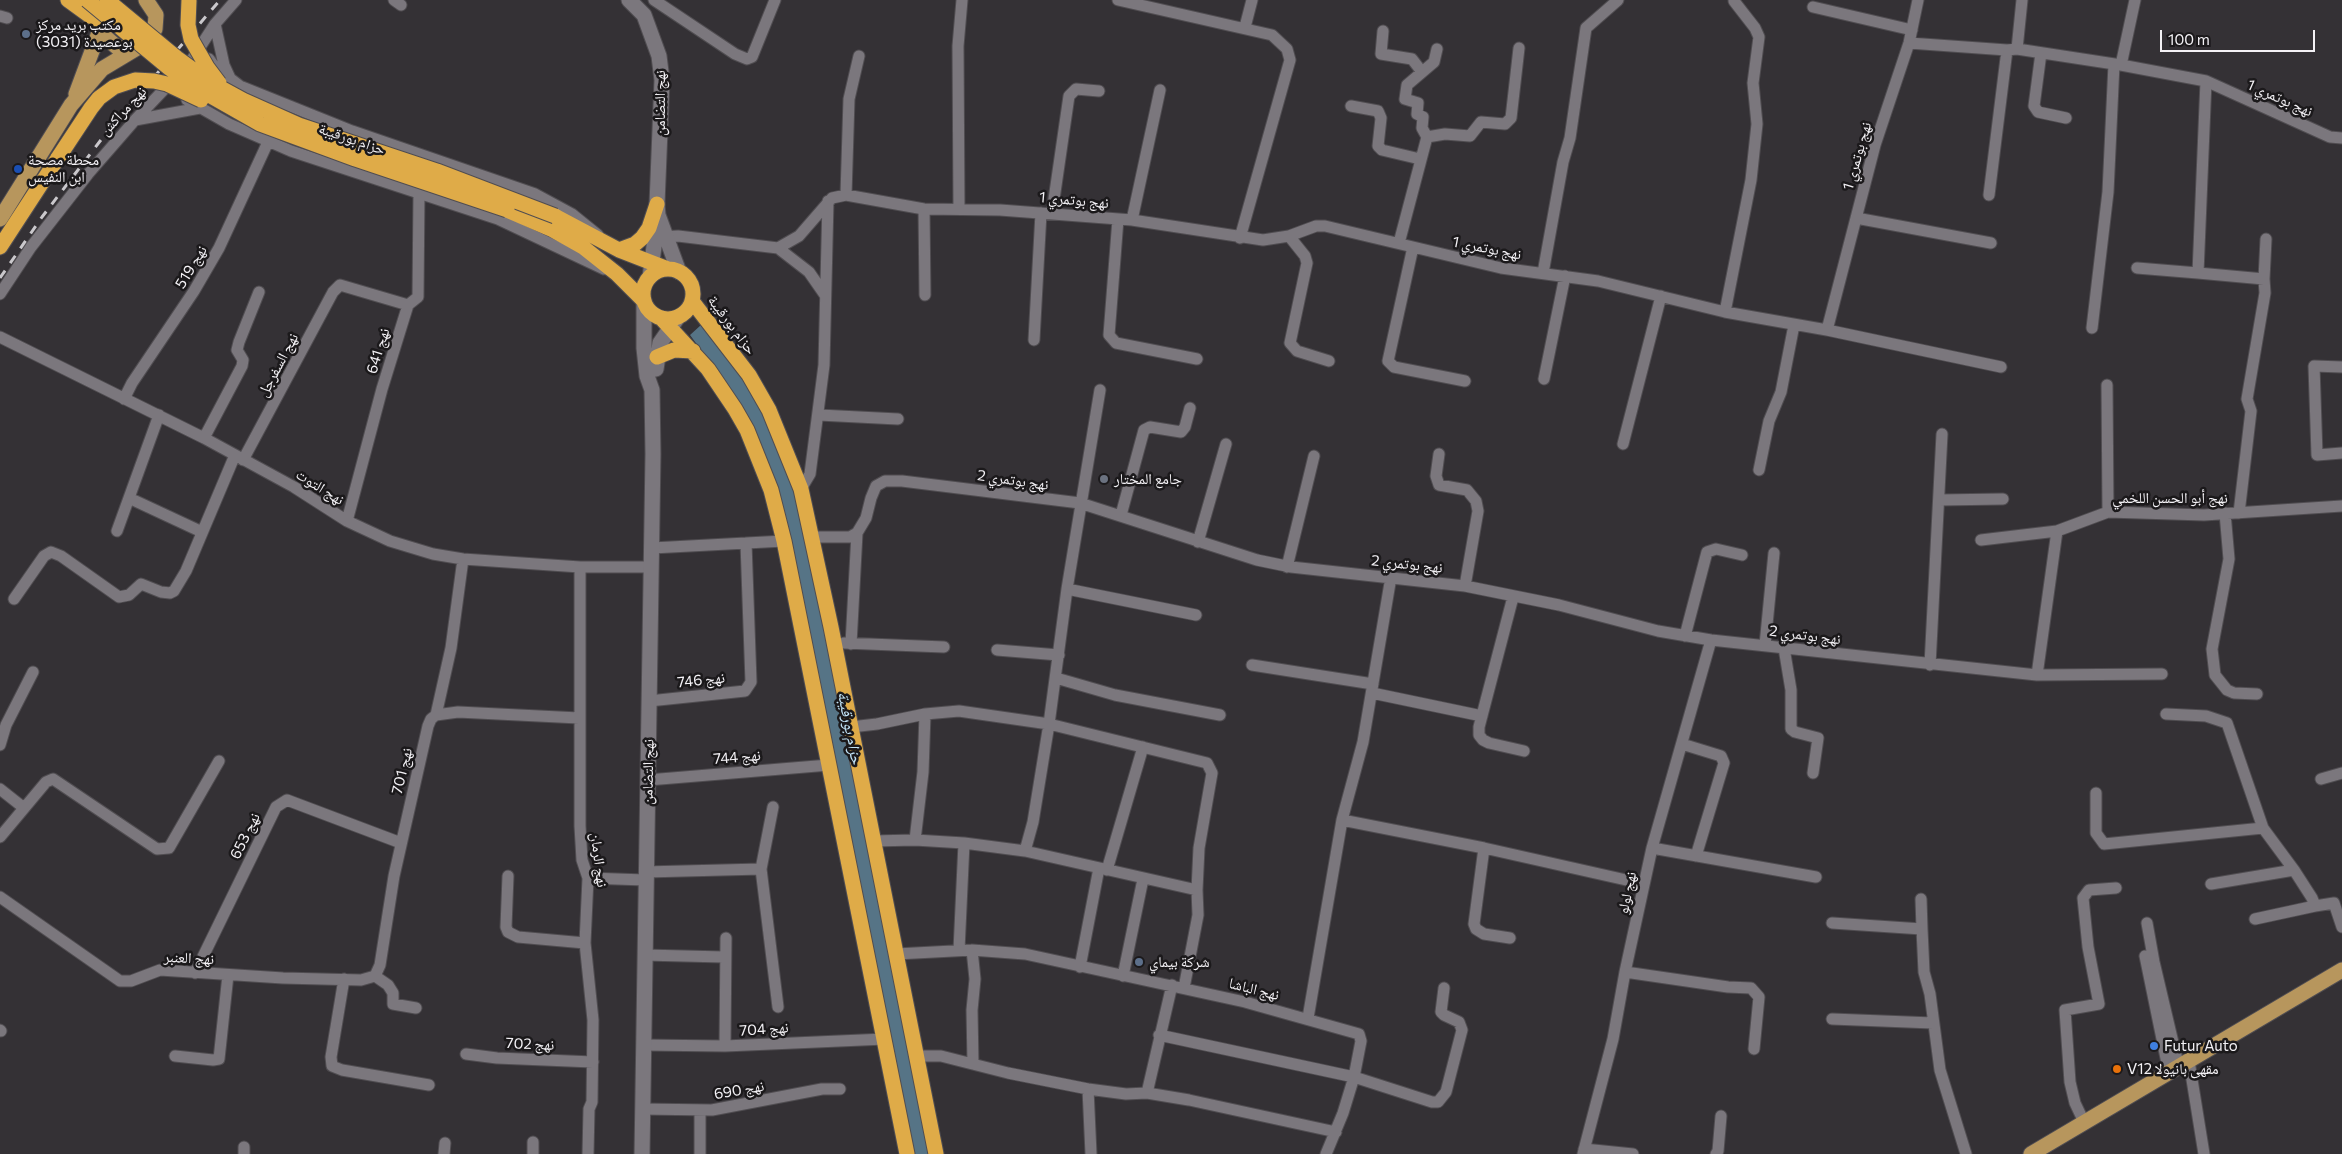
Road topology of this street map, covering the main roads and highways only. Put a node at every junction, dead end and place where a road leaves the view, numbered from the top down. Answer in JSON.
{"nodes":[{"id":1,"x":68,"y":0,"type":"edge"},
{"id":2,"x":87,"y":0,"type":"edge"},
{"id":3,"x":108,"y":0,"type":"edge"},
{"id":4,"x":146,"y":0,"type":"edge"},
{"id":5,"x":161,"y":0,"type":"edge"},
{"id":6,"x":189,"y":0,"type":"edge"},
{"id":7,"x":156,"y":15,"type":"junction"},
{"id":8,"x":100,"y":24,"type":"junction"},
{"id":9,"x":137,"y":48,"type":"junction"},
{"id":10,"x":228,"y":85,"type":"junction"},
{"id":11,"x":71,"y":105,"type":"junction"},
{"id":12,"x":260,"y":124,"type":"junction"},
{"id":13,"x":658,"y":209,"type":"road end"},
{"id":14,"x":0,"y":219,"type":"edge"},
{"id":15,"x":0,"y":247,"type":"edge"},
{"id":16,"x":619,"y":250,"type":"junction"},
{"id":17,"x":651,"y":270,"type":"junction"},
{"id":18,"x":644,"y":301,"type":"junction"},
{"id":19,"x":692,"y":301,"type":"junction"},
{"id":20,"x":670,"y":321,"type":"junction"},
{"id":21,"x":693,"y":351,"type":"junction"},
{"id":22,"x":657,"y":357,"type":"road end"},
{"id":23,"x":2342,"y":970,"type":"edge"},
{"id":24,"x":908,"y":1154,"type":"edge"},
{"id":25,"x":936,"y":1154,"type":"edge"},
{"id":26,"x":2031,"y":1154,"type":"edge"}],
"edges":[{"from":1,"to":8,"type":"highway"},
{"from":2,"to":12,"type":"highway","name":"حزام بورقيبة","bridge":true},
{"from":3,"to":8,"type":"main road"},
{"from":3,"to":10,"type":"highway","name":"حزام بورقيبة","bridge":true},
{"from":4,"to":7,"type":"main road"},
{"from":5,"to":7,"type":"main road"},
{"from":6,"to":10,"type":"highway","bridge":true},
{"from":7,"to":9,"type":"main road"},
{"from":8,"to":9,"type":"main road"},
{"from":8,"to":11,"type":"main road"},
{"from":9,"to":11,"type":"main road"},
{"from":10,"to":16,"type":"highway","name":"حزام بورقيبة","bridge":true},
{"from":11,"to":14,"type":"main road"},
{"from":12,"to":15,"type":"highway","bridge":true},
{"from":12,"to":18,"type":"highway","name":"حزام بورقيبة","bridge":true},
{"from":13,"to":16,"type":"highway"},
{"from":16,"to":17,"type":"highway","name":"حزام بورقيبة"},
{"from":17,"to":18,"type":"highway"},
{"from":17,"to":19,"type":"highway","name":"حزام بورقيبة"},
{"from":18,"to":20,"type":"highway"},
{"from":19,"to":20,"type":"highway"},
{"from":19,"to":25,"type":"highway","name":"حزام بورقيبة"},
{"from":20,"to":21,"type":"highway"},
{"from":21,"to":22,"type":"highway"},
{"from":21,"to":24,"type":"highway"},
{"from":23,"to":26,"type":"main road"}]}
